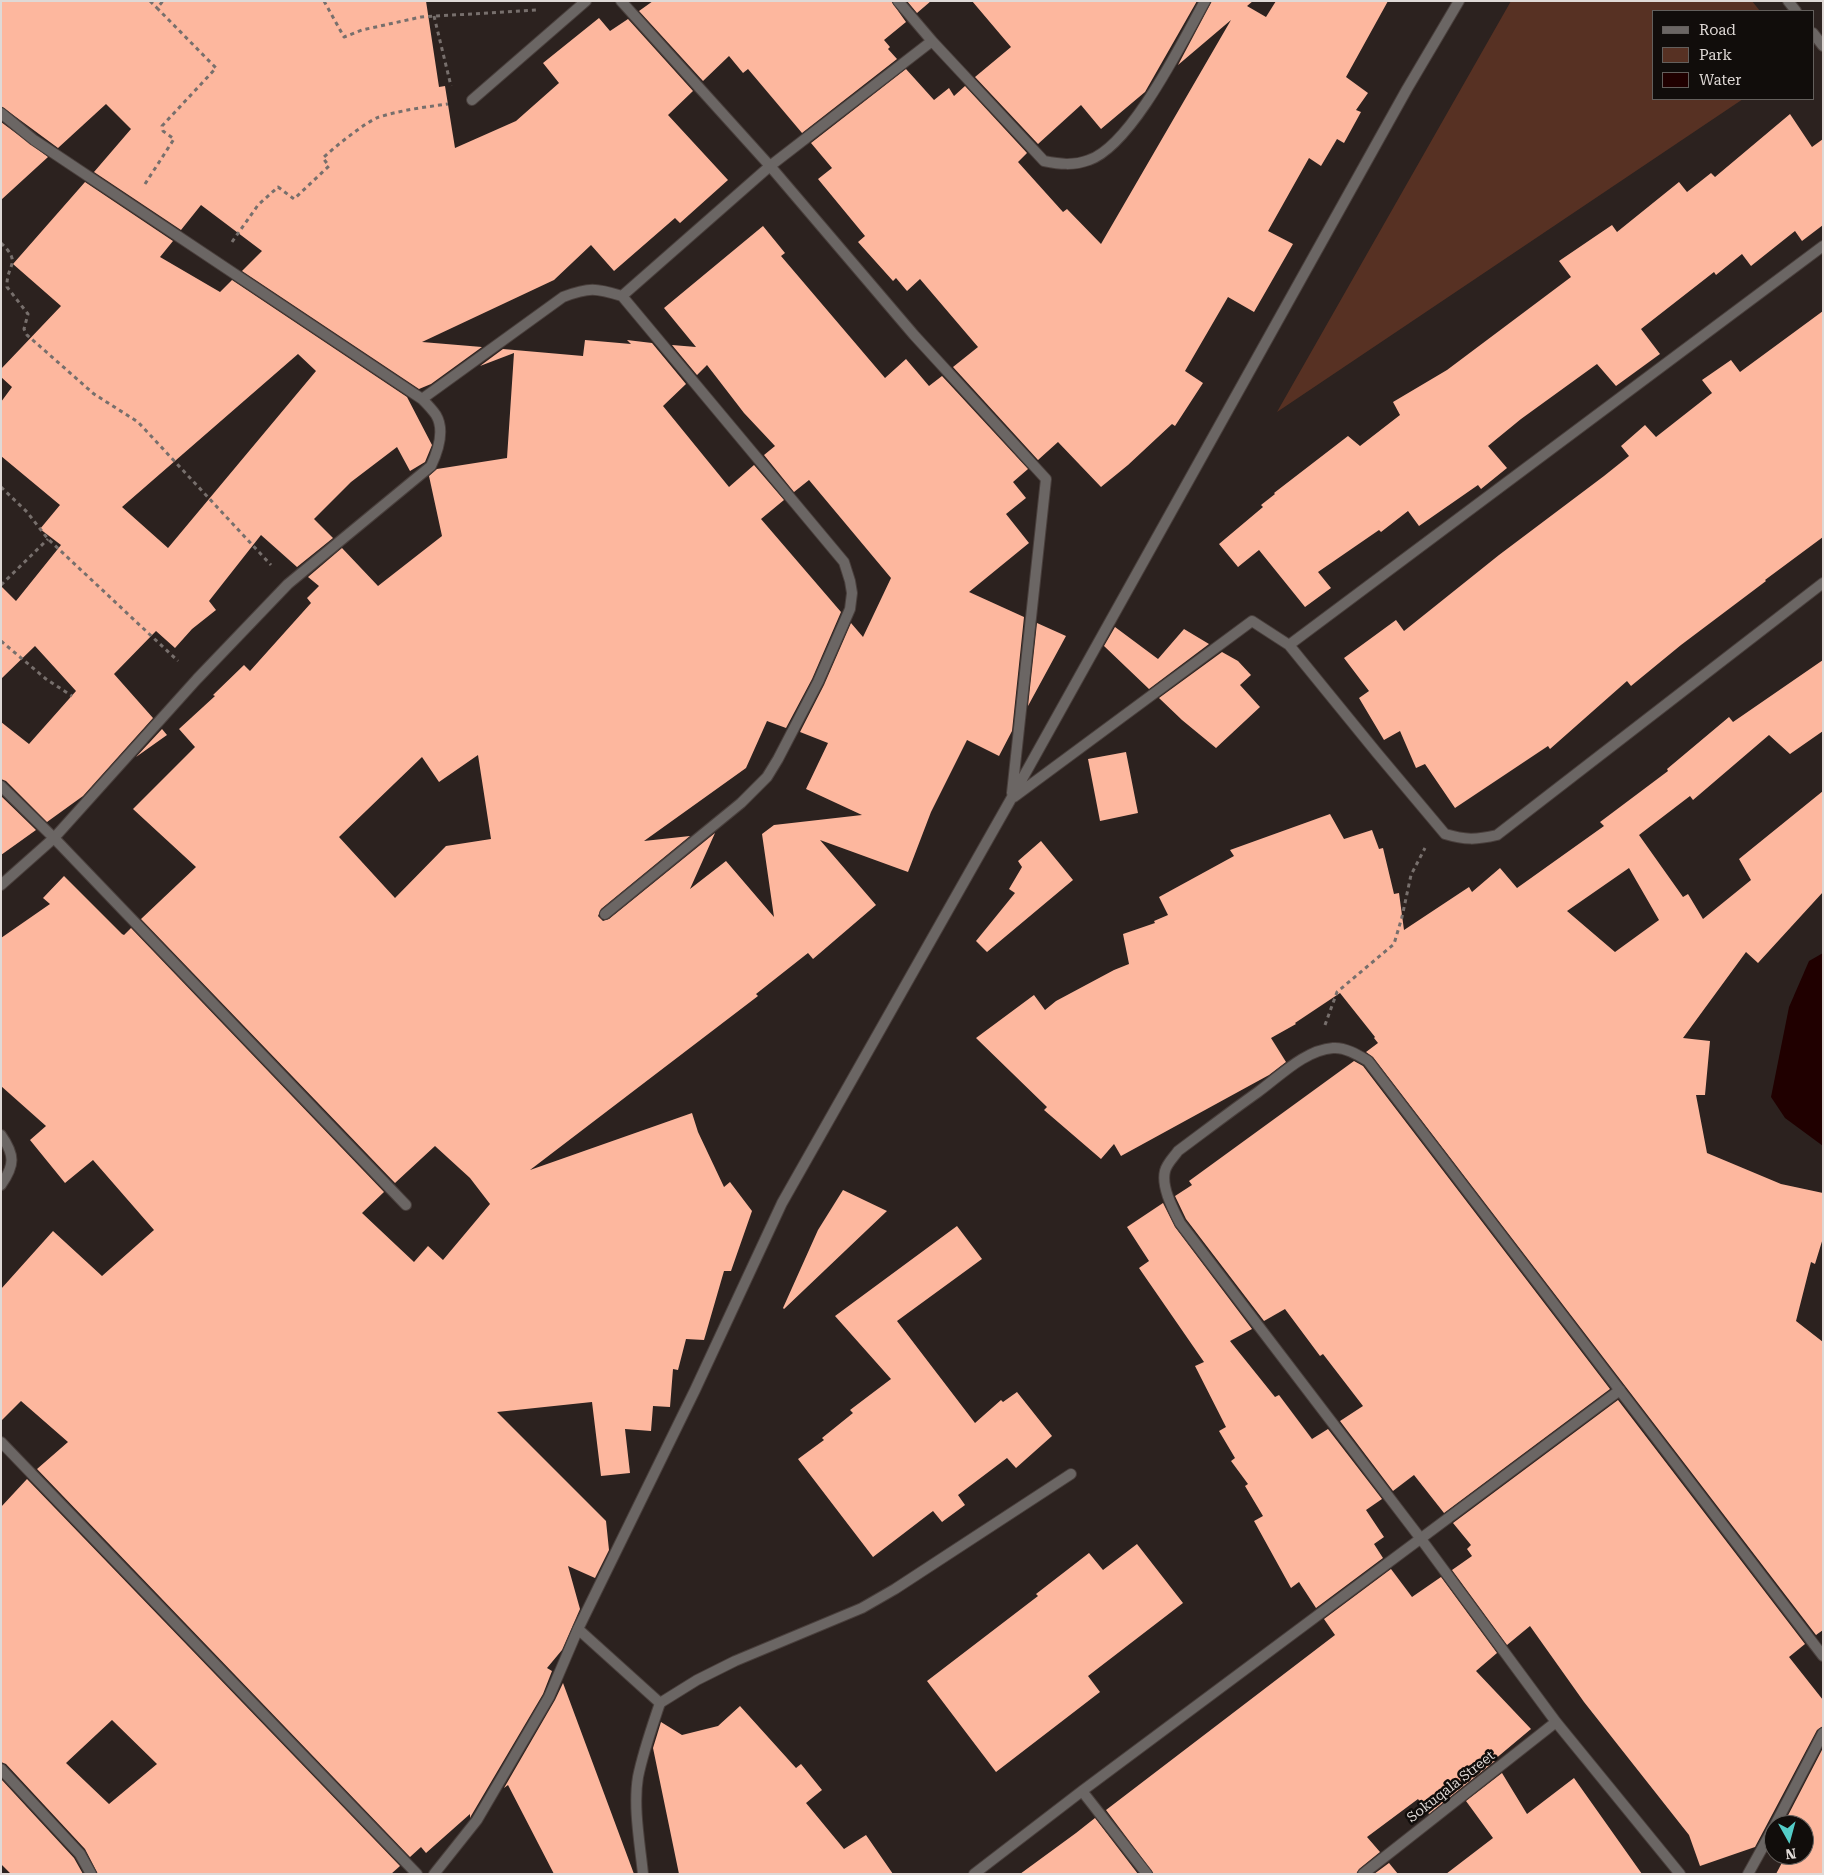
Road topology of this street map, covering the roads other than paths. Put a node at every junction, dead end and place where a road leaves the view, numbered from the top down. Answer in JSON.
{"nodes":[{"id":1,"x":586,"y":1,"type":"edge"},
{"id":2,"x":621,"y":1,"type":"edge"},
{"id":3,"x":898,"y":1,"type":"edge"},
{"id":4,"x":1206,"y":1,"type":"edge"},
{"id":5,"x":1459,"y":1,"type":"edge"},
{"id":6,"x":1814,"y":34,"type":"edge"},
{"id":7,"x":932,"y":41,"type":"junction"},
{"id":8,"x":1823,"y":46,"type":"edge"},
{"id":9,"x":472,"y":100,"type":"road end"},
{"id":10,"x":1,"y":113,"type":"edge"},
{"id":11,"x":770,"y":166,"type":"junction"},
{"id":12,"x":1823,"y":246,"type":"edge"},
{"id":13,"x":622,"y":296,"type":"junction"},
{"id":14,"x":422,"y":399,"type":"junction"},
{"id":15,"x":1823,"y":583,"type":"edge"},
{"id":16,"x":1289,"y":645,"type":"junction"},
{"id":17,"x":1,"y":786,"type":"edge"},
{"id":18,"x":1011,"y":800,"type":"junction"},
{"id":19,"x":54,"y":838,"type":"junction"},
{"id":20,"x":1,"y":885,"type":"edge"},
{"id":21,"x":605,"y":914,"type":"dead end"},
{"id":22,"x":1,"y":1135,"type":"edge"},
{"id":23,"x":1,"y":1185,"type":"edge"},
{"id":24,"x":406,"y":1205,"type":"dead end"},
{"id":25,"x":1620,"y":1390,"type":"junction"},
{"id":26,"x":1,"y":1442,"type":"edge"},
{"id":27,"x":1071,"y":1474,"type":"dead end"},
{"id":28,"x":1421,"y":1540,"type":"junction"},
{"id":29,"x":578,"y":1629,"type":"junction"},
{"id":30,"x":1823,"y":1656,"type":"edge"},
{"id":31,"x":660,"y":1703,"type":"junction"},
{"id":32,"x":1556,"y":1722,"type":"junction"},
{"id":33,"x":1823,"y":1734,"type":"edge"},
{"id":34,"x":1,"y":1769,"type":"edge"},
{"id":35,"x":1082,"y":1791,"type":"junction"},
{"id":36,"x":1780,"y":1815,"type":"edge"},
{"id":37,"x":1764,"y":1844,"type":"edge"},
{"id":38,"x":91,"y":1874,"type":"edge"},
{"id":39,"x":417,"y":1874,"type":"edge"},
{"id":40,"x":434,"y":1874,"type":"edge"},
{"id":41,"x":643,"y":1874,"type":"edge"},
{"id":42,"x":974,"y":1874,"type":"edge"},
{"id":43,"x":1147,"y":1874,"type":"edge"},
{"id":44,"x":1363,"y":1874,"type":"edge"},
{"id":45,"x":1680,"y":1874,"type":"edge"},
{"id":46,"x":1748,"y":1874,"type":"edge"}],
"edges":[{"from":1,"to":9,"type":"street"},
{"from":2,"to":11,"type":"street"},
{"from":3,"to":7,"type":"street"},
{"from":4,"to":7,"type":"street"},
{"from":5,"to":18,"type":"street"},
{"from":6,"to":8,"type":"street"},
{"from":7,"to":11,"type":"street"},
{"from":10,"to":14,"type":"street"},
{"from":11,"to":13,"type":"street"},
{"from":11,"to":18,"type":"street"},
{"from":12,"to":16,"type":"street"},
{"from":13,"to":14,"type":"street"},
{"from":13,"to":21,"type":"street"},
{"from":14,"to":19,"type":"street"},
{"from":15,"to":16,"type":"street"},
{"from":16,"to":18,"type":"street"},
{"from":17,"to":19,"type":"street"},
{"from":18,"to":29,"type":"street"},
{"from":19,"to":20,"type":"street"},
{"from":19,"to":24,"type":"street"},
{"from":22,"to":23,"type":"street"},
{"from":25,"to":28,"type":"street"},
{"from":25,"to":28,"type":"street"},
{"from":25,"to":30,"type":"street"},
{"from":26,"to":39,"type":"street"},
{"from":27,"to":31,"type":"street"},
{"from":28,"to":32,"type":"street"},
{"from":28,"to":35,"type":"street"},
{"from":29,"to":31,"type":"street"},
{"from":29,"to":40,"type":"street"},
{"from":31,"to":41,"type":"street"},
{"from":32,"to":44,"type":"street","name":"Sokuqala Street"},
{"from":32,"to":45,"type":"street"},
{"from":33,"to":36,"type":"street"},
{"from":34,"to":38,"type":"street"},
{"from":35,"to":42,"type":"street"},
{"from":35,"to":43,"type":"street"},
{"from":37,"to":46,"type":"street"}]}
